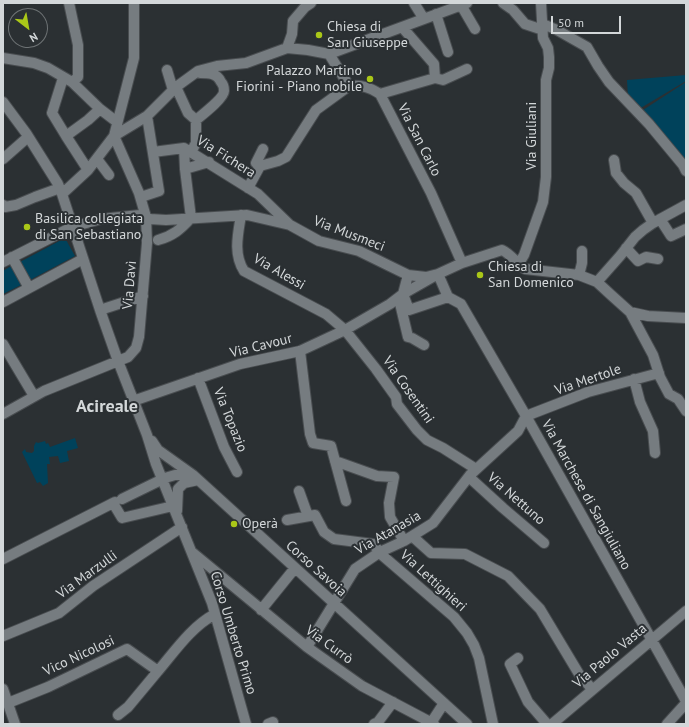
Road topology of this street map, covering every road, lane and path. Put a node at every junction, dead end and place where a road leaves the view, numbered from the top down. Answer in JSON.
{"nodes":[{"id":1,"x":69,"y":3,"type":"edge"},
{"id":2,"x":134,"y":3,"type":"edge"},
{"id":3,"x":414,"y":3,"type":"edge"},
{"id":4,"x":503,"y":3,"type":"edge"},
{"id":5,"x":541,"y":3,"type":"edge"},
{"id":6,"x":308,"y":4,"type":"edge"},
{"id":7,"x":464,"y":4,"type":"edge"},
{"id":8,"x":436,"y":14,"type":"junction"},
{"id":9,"x":424,"y":19,"type":"junction"},
{"id":10,"x":402,"y":27,"type":"junction"},
{"id":11,"x":543,"y":27,"type":"junction"},
{"id":12,"x":475,"y":29,"type":"dead end"},
{"id":13,"x":287,"y":48,"type":"junction"},
{"id":14,"x":448,"y":52,"type":"dead end"},
{"id":15,"x":329,"y":54,"type":"junction"},
{"id":16,"x":3,"y":58,"type":"edge"},
{"id":17,"x":467,"y":69,"type":"dead end"},
{"id":18,"x":167,"y":70,"type":"dead end"},
{"id":19,"x":195,"y":73,"type":"junction"},
{"id":20,"x":435,"y":78,"type":"junction"},
{"id":21,"x":65,"y":79,"type":"junction"},
{"id":22,"x":349,"y":86,"type":"junction"},
{"id":23,"x":174,"y":88,"type":"junction"},
{"id":24,"x":380,"y":94,"type":"junction"},
{"id":25,"x":5,"y":108,"type":"edge"},
{"id":26,"x":100,"y":109,"type":"junction"},
{"id":27,"x":149,"y":116,"type":"junction"},
{"id":28,"x":196,"y":120,"type":"junction"},
{"id":29,"x":117,"y":122,"type":"junction"},
{"id":30,"x":66,"y":136,"type":"junction"},
{"id":31,"x":28,"y":137,"type":"junction"},
{"id":32,"x":114,"y":140,"type":"junction"},
{"id":33,"x":263,"y":149,"type":"dead end"},
{"id":34,"x":188,"y":150,"type":"junction"},
{"id":35,"x":154,"y":152,"type":"junction"},
{"id":36,"x":3,"y":159,"type":"edge"},
{"id":37,"x":97,"y":159,"type":"junction"},
{"id":38,"x":614,"y":160,"type":"dead end"},
{"id":39,"x":209,"y":162,"type":"junction"},
{"id":40,"x":260,"y":166,"type":"junction"},
{"id":41,"x":185,"y":169,"type":"junction"},
{"id":42,"x":88,"y":170,"type":"junction"},
{"id":43,"x":686,"y":171,"type":"edge"},
{"id":44,"x":109,"y":175,"type":"dead end"},
{"id":45,"x":248,"y":188,"type":"junction"},
{"id":46,"x":60,"y":189,"type":"junction"},
{"id":47,"x":140,"y":195,"type":"junction"},
{"id":48,"x":3,"y":204,"type":"edge"},
{"id":49,"x":686,"y":205,"type":"edge"},
{"id":50,"x":244,"y":215,"type":"junction"},
{"id":51,"x":144,"y":218,"type":"junction"},
{"id":52,"x":191,"y":218,"type":"junction"},
{"id":53,"x":656,"y":221,"type":"junction"},
{"id":54,"x":290,"y":225,"type":"junction"},
{"id":55,"x":72,"y":227,"type":"junction"},
{"id":56,"x":686,"y":229,"type":"edge"},
{"id":57,"x":158,"y":240,"type":"dead end"},
{"id":58,"x":626,"y":248,"type":"junction"},
{"id":59,"x":582,"y":251,"type":"dead end"},
{"id":60,"x":12,"y":257,"type":"junction"},
{"id":61,"x":658,"y":259,"type":"dead end"},
{"id":62,"x":84,"y":261,"type":"junction"},
{"id":63,"x":3,"y":262,"type":"edge"},
{"id":64,"x":462,"y":263,"type":"junction"},
{"id":65,"x":518,"y":265,"type":"junction"},
{"id":66,"x":408,"y":274,"type":"junction"},
{"id":67,"x":438,"y":274,"type":"junction"},
{"id":68,"x":579,"y":275,"type":"junction"},
{"id":69,"x":597,"y":282,"type":"junction"},
{"id":70,"x":29,"y":288,"type":"junction"},
{"id":71,"x":401,"y":295,"type":"junction"},
{"id":72,"x":143,"y":296,"type":"junction"},
{"id":73,"x":448,"y":297,"type":"junction"},
{"id":74,"x":3,"y":302,"type":"edge"},
{"id":75,"x":100,"y":310,"type":"junction"},
{"id":76,"x":630,"y":312,"type":"junction"},
{"id":77,"x":686,"y":318,"type":"edge"},
{"id":78,"x":345,"y":330,"type":"junction"},
{"id":79,"x":3,"y":344,"type":"edge"},
{"id":80,"x":424,"y":345,"type":"dead end"},
{"id":81,"x":300,"y":351,"type":"junction"},
{"id":82,"x":118,"y":361,"type":"junction"},
{"id":83,"x":659,"y":373,"type":"junction"},
{"id":84,"x":198,"y":378,"type":"junction"},
{"id":85,"x":634,"y":379,"type":"junction"},
{"id":86,"x":34,"y":396,"type":"junction"},
{"id":87,"x":133,"y":401,"type":"junction"},
{"id":88,"x":686,"y":411,"type":"edge"},
{"id":89,"x":3,"y":414,"type":"edge"},
{"id":90,"x":526,"y":416,"type":"junction"},
{"id":91,"x":147,"y":435,"type":"junction"},
{"id":92,"x":655,"y":453,"type":"dead end"},
{"id":93,"x":335,"y":462,"type":"junction"},
{"id":94,"x":237,"y":472,"type":"dead end"},
{"id":95,"x":472,"y":473,"type":"junction"},
{"id":96,"x":195,"y":478,"type":"junction"},
{"id":97,"x":162,"y":479,"type":"junction"},
{"id":98,"x":299,"y":491,"type":"dead end"},
{"id":99,"x":117,"y":501,"type":"junction"},
{"id":100,"x":346,"y":501,"type":"dead end"},
{"id":101,"x":174,"y":509,"type":"junction"},
{"id":102,"x":308,"y":516,"type":"junction"},
{"id":103,"x":287,"y":520,"type":"dead end"},
{"id":104,"x":182,"y":528,"type":"junction"},
{"id":105,"x":408,"y":539,"type":"junction"},
{"id":106,"x":544,"y":543,"type":"dead end"},
{"id":107,"x":380,"y":552,"type":"junction"},
{"id":108,"x":192,"y":553,"type":"junction"},
{"id":109,"x":3,"y":559,"type":"edge"},
{"id":110,"x":295,"y":568,"type":"junction"},
{"id":111,"x":333,"y":603,"type":"junction"},
{"id":112,"x":261,"y":610,"type":"junction"},
{"id":113,"x":686,"y":611,"type":"edge"},
{"id":114,"x":215,"y":614,"type":"junction"},
{"id":115,"x":3,"y":636,"type":"edge"},
{"id":116,"x":652,"y":640,"type":"junction"},
{"id":117,"x":307,"y":647,"type":"junction"},
{"id":118,"x":518,"y":658,"type":"dead end"},
{"id":119,"x":158,"y":671,"type":"junction"},
{"id":120,"x":3,"y":689,"type":"edge"},
{"id":121,"x":592,"y":689,"type":"junction"},
{"id":122,"x":393,"y":702,"type":"junction"},
{"id":123,"x":686,"y":702,"type":"edge"},
{"id":124,"x":8,"y":703,"type":"junction"},
{"id":125,"x":444,"y":703,"type":"junction"},
{"id":126,"x":118,"y":715,"type":"dead end"},
{"id":127,"x":376,"y":723,"type":"edge"},
{"id":128,"x":432,"y":723,"type":"edge"},
{"id":129,"x":15,"y":724,"type":"edge"},
{"id":130,"x":246,"y":724,"type":"edge"},
{"id":131,"x":467,"y":724,"type":"edge"},
{"id":132,"x":493,"y":724,"type":"edge"},
{"id":133,"x":547,"y":724,"type":"edge"},
{"id":134,"x":552,"y":724,"type":"edge"},
{"id":135,"x":667,"y":724,"type":"edge"}],
"edges":[{"from":1,"to":21,"type":"street"},
{"from":2,"to":29,"type":"street"},
{"from":3,"to":9,"type":"street"},
{"from":4,"to":11,"type":"street"},
{"from":5,"to":11,"type":"street","name":"Via Giuliani"},
{"from":6,"to":13,"type":"street"},
{"from":7,"to":8,"type":"street"},
{"from":7,"to":12,"type":"street"},
{"from":8,"to":9,"type":"street"},
{"from":8,"to":14,"type":"street"},
{"from":9,"to":10,"type":"street"},
{"from":10,"to":15,"type":"street"},
{"from":10,"to":20,"type":"street"},
{"from":11,"to":43,"type":"street"},
{"from":11,"to":65,"type":"street","name":"Via Giuliani"},
{"from":13,"to":15,"type":"street"},
{"from":13,"to":19,"type":"street"},
{"from":15,"to":22,"type":"street"},
{"from":16,"to":21,"type":"street"},
{"from":17,"to":20,"type":"street"},
{"from":18,"to":23,"type":"street"},
{"from":19,"to":23,"type":"street"},
{"from":19,"to":28,"type":"street"},
{"from":20,"to":24,"type":"street"},
{"from":21,"to":26,"type":"street"},
{"from":21,"to":30,"type":"street"},
{"from":22,"to":24,"type":"street","name":"Via San Carlo"},
{"from":22,"to":40,"type":"street"},
{"from":23,"to":27,"type":"street"},
{"from":23,"to":28,"type":"street"},
{"from":24,"to":64,"type":"street","name":"Via San Carlo"},
{"from":25,"to":31,"type":"street"},
{"from":26,"to":29,"type":"street"},
{"from":26,"to":30,"type":"street"},
{"from":27,"to":32,"type":"street"},
{"from":27,"to":35,"type":"street"},
{"from":28,"to":34,"type":"street"},
{"from":29,"to":32,"type":"street"},
{"from":30,"to":42,"type":"street"},
{"from":31,"to":36,"type":"street"},
{"from":31,"to":46,"type":"street"},
{"from":32,"to":37,"type":"street"},
{"from":32,"to":47,"type":"street"},
{"from":33,"to":40,"type":"street"},
{"from":34,"to":35,"type":"street","name":"Via Fichera"},
{"from":34,"to":39,"type":"street","name":"Via Fichera"},
{"from":34,"to":41,"type":"street"},
{"from":35,"to":47,"type":"street"},
{"from":37,"to":42,"type":"street"},
{"from":37,"to":44,"type":"street"},
{"from":38,"to":53,"type":"street"},
{"from":39,"to":41,"type":"street"},
{"from":39,"to":45,"type":"street","name":"Via Fichera"},
{"from":40,"to":45,"type":"street"},
{"from":41,"to":52,"type":"street"},
{"from":42,"to":46,"type":"street"},
{"from":45,"to":54,"type":"street","name":"Via Fichera"},
{"from":46,"to":48,"type":"street"},
{"from":46,"to":55,"type":"street"},
{"from":47,"to":51,"type":"street","name":"Via Davì"},
{"from":49,"to":53,"type":"street"},
{"from":50,"to":52,"type":"street"},
{"from":50,"to":54,"type":"street"},
{"from":50,"to":78,"type":"street","name":"Via Alessi"},
{"from":51,"to":52,"type":"street"},
{"from":51,"to":55,"type":"street"},
{"from":51,"to":72,"type":"street","name":"Via Davì"},
{"from":52,"to":57,"type":"street"},
{"from":53,"to":56,"type":"street"},
{"from":53,"to":58,"type":"street"},
{"from":54,"to":66,"type":"street","name":"Via Musmeci"},
{"from":55,"to":60,"type":"street"},
{"from":55,"to":62,"type":"street"},
{"from":58,"to":61,"type":"street"},
{"from":58,"to":69,"type":"street"},
{"from":59,"to":68,"type":"street"},
{"from":60,"to":63,"type":"street"},
{"from":60,"to":70,"type":"street"},
{"from":62,"to":70,"type":"street"},
{"from":62,"to":75,"type":"street"},
{"from":64,"to":65,"type":"street"},
{"from":64,"to":67,"type":"street"},
{"from":65,"to":68,"type":"street"},
{"from":66,"to":67,"type":"street"},
{"from":66,"to":71,"type":"street"},
{"from":67,"to":71,"type":"street","name":"Via Cavour"},
{"from":67,"to":73,"type":"street"},
{"from":68,"to":69,"type":"street"},
{"from":69,"to":76,"type":"street"},
{"from":70,"to":74,"type":"street"},
{"from":71,"to":73,"type":"street"},
{"from":71,"to":78,"type":"street","name":"Via Cavour"},
{"from":71,"to":80,"type":"street"},
{"from":72,"to":75,"type":"street"},
{"from":72,"to":82,"type":"street","name":"Via Davì"},
{"from":73,"to":90,"type":"street","name":"Via Marchese di Sangiuliano"},
{"from":75,"to":82,"type":"street"},
{"from":76,"to":77,"type":"street"},
{"from":76,"to":83,"type":"street"},
{"from":78,"to":81,"type":"street","name":"Via Cavour"},
{"from":78,"to":95,"type":"street","name":"Via Cosentini"},
{"from":79,"to":86,"type":"street"},
{"from":81,"to":84,"type":"street","name":"Via Cavour"},
{"from":81,"to":93,"type":"street"},
{"from":82,"to":86,"type":"street","name":"Via Davì"},
{"from":82,"to":87,"type":"street"},
{"from":83,"to":85,"type":"street","name":"Via Mertole"},
{"from":83,"to":88,"type":"street"},
{"from":84,"to":87,"type":"street","name":"Via Cavour"},
{"from":84,"to":94,"type":"street","name":"Via Topazio"},
{"from":85,"to":90,"type":"street","name":"Via Mertole"},
{"from":85,"to":92,"type":"street"},
{"from":86,"to":89,"type":"street","name":"Via Davì"},
{"from":87,"to":91,"type":"street"},
{"from":90,"to":95,"type":"street","name":"Via Atanasia"},
{"from":90,"to":116,"type":"street","name":"Via Marchese di Sangiuliano"},
{"from":91,"to":96,"type":"street","name":"Corso Savoia"},
{"from":91,"to":97,"type":"street","name":"Corso Umberto Primo"},
{"from":93,"to":100,"type":"street"},
{"from":93,"to":105,"type":"street"},
{"from":95,"to":105,"type":"street","name":"Via Atanasia"},
{"from":95,"to":106,"type":"street","name":"Via Nettuno"},
{"from":96,"to":97,"type":"street"},
{"from":96,"to":101,"type":"street"},
{"from":96,"to":110,"type":"street","name":"Corso Savoia"},
{"from":97,"to":99,"type":"street"},
{"from":97,"to":101,"type":"street","name":"Corso Umberto Primo"},
{"from":98,"to":102,"type":"street"},
{"from":99,"to":101,"type":"street"},
{"from":99,"to":109,"type":"street"},
{"from":101,"to":104,"type":"street","name":"Corso Umberto Primo"},
{"from":102,"to":103,"type":"street"},
{"from":102,"to":107,"type":"street","name":"Via Lettighieri"},
{"from":104,"to":108,"type":"street","name":"Corso Umberto Primo"},
{"from":104,"to":115,"type":"street","name":"Via Marzulli"},
{"from":105,"to":107,"type":"street","name":"Via Atanasia"},
{"from":105,"to":121,"type":"street"},
{"from":107,"to":111,"type":"street","name":"Via Atanasia"},
{"from":107,"to":132,"type":"street","name":"Via Lettighieri"},
{"from":108,"to":112,"type":"street","name":"Via Currò"},
{"from":108,"to":114,"type":"street","name":"Corso Umberto Primo"},
{"from":110,"to":111,"type":"street","name":"Corso Savoia"},
{"from":110,"to":112,"type":"street"},
{"from":111,"to":117,"type":"street","name":"Via Atanasia"},
{"from":111,"to":125,"type":"street","name":"Corso Savoia"},
{"from":112,"to":117,"type":"street","name":"Via Currò"},
{"from":113,"to":116,"type":"street","name":"Via Paolo Vasta"},
{"from":114,"to":119,"type":"street"},
{"from":114,"to":130,"type":"street","name":"Corso Umberto Primo"},
{"from":116,"to":121,"type":"street","name":"Via Paolo Vasta"},
{"from":116,"to":123,"type":"street","name":"Via Marchese di Sangiuliano"},
{"from":117,"to":122,"type":"street","name":"Via Currò"},
{"from":118,"to":133,"type":"street"},
{"from":119,"to":124,"type":"street","name":"Vico Nicolosi"},
{"from":119,"to":126,"type":"street"},
{"from":120,"to":124,"type":"street"},
{"from":121,"to":134,"type":"street","name":"Via Paolo Vasta"},
{"from":122,"to":127,"type":"street"},
{"from":122,"to":128,"type":"street","name":"Via Currò"},
{"from":123,"to":135,"type":"street"},
{"from":124,"to":129,"type":"street"},
{"from":125,"to":128,"type":"street"},
{"from":125,"to":131,"type":"street","name":"Corso Savoia"}]}
